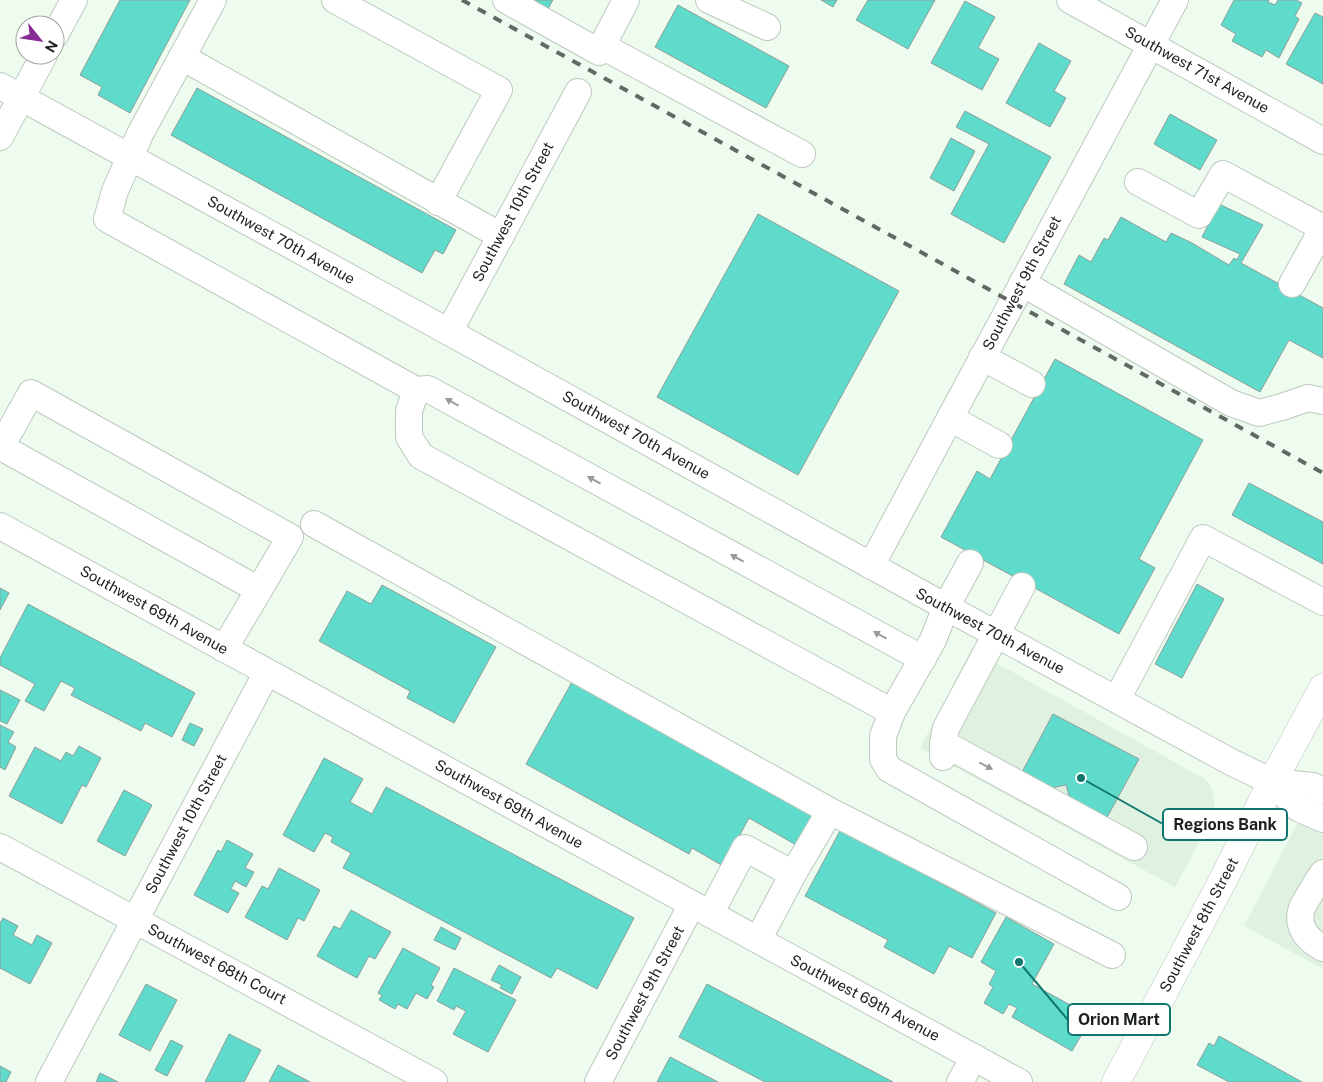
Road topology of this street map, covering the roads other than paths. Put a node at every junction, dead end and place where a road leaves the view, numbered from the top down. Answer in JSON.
{"nodes":[{"id":1,"x":74,"y":0,"type":"edge"},
{"id":2,"x":213,"y":0,"type":"edge"},
{"id":3,"x":335,"y":0,"type":"edge"},
{"id":4,"x":506,"y":0,"type":"edge"},
{"id":5,"x":626,"y":0,"type":"edge"},
{"id":6,"x":709,"y":0,"type":"edge"},
{"id":7,"x":1070,"y":0,"type":"edge"},
{"id":8,"x":1175,"y":0,"type":"edge"},
{"id":9,"x":65,"y":17,"type":"edge"},
{"id":10,"x":767,"y":27,"type":"dead end"},
{"id":11,"x":1151,"y":45,"type":"junction"},
{"id":12,"x":601,"y":49,"type":"junction"},
{"id":13,"x":182,"y":57,"type":"junction"},
{"id":14,"x":35,"y":65,"type":"edge"},
{"id":15,"x":11,"y":91,"type":"edge"},
{"id":16,"x":578,"y":92,"type":"dead end"},
{"id":17,"x":0,"y":137,"type":"edge"},
{"id":18,"x":1323,"y":141,"type":"edge"},
{"id":19,"x":802,"y":154,"type":"dead end"},
{"id":20,"x":130,"y":157,"type":"junction"},
{"id":21,"x":1138,"y":182,"type":"dead end"},
{"id":22,"x":438,"y":202,"type":"junction"},
{"id":23,"x":1323,"y":228,"type":"edge"},
{"id":24,"x":501,"y":236,"type":"junction"},
{"id":25,"x":1022,"y":284,"type":"junction"},
{"id":26,"x":1292,"y":284,"type":"dead end"},
{"id":27,"x":449,"y":332,"type":"junction"},
{"id":28,"x":982,"y":357,"type":"junction"},
{"id":29,"x":1032,"y":384,"type":"dead end"},
{"id":30,"x":416,"y":390,"type":"junction"},
{"id":31,"x":1323,"y":401,"type":"edge"},
{"id":32,"x":950,"y":418,"type":"junction"},
{"id":33,"x":1000,"y":446,"type":"dead end"},
{"id":34,"x":5,"y":461,"type":"edge"},
{"id":35,"x":314,"y":524,"type":"dead end"},
{"id":36,"x":0,"y":526,"type":"edge"},
{"id":37,"x":970,"y":563,"type":"dead end"},
{"id":38,"x":871,"y":566,"type":"junction"},
{"id":39,"x":1022,"y":586,"type":"dead end"},
{"id":40,"x":259,"y":590,"type":"junction"},
{"id":41,"x":1323,"y":602,"type":"edge"},
{"id":42,"x":946,"y":607,"type":"junction"},
{"id":43,"x":996,"y":634,"type":"junction"},
{"id":44,"x":224,"y":648,"type":"junction"},
{"id":45,"x":922,"y":659,"type":"junction"},
{"id":46,"x":267,"y":672,"type":"junction"},
{"id":47,"x":1323,"y":688,"type":"edge"},
{"id":48,"x":1117,"y":699,"type":"junction"},
{"id":49,"x":892,"y":712,"type":"junction"},
{"id":50,"x":1272,"y":782,"type":"junction"},
{"id":51,"x":1323,"y":791,"type":"edge"},
{"id":52,"x":830,"y":811,"type":"junction"},
{"id":53,"x":1323,"y":819,"type":"edge"},
{"id":54,"x":0,"y":847,"type":"edge"},
{"id":55,"x":1134,"y":847,"type":"dead end"},
{"id":56,"x":1323,"y":873,"type":"edge"},
{"id":57,"x":794,"y":874,"type":"junction"},
{"id":58,"x":1118,"y":897,"type":"dead end"},
{"id":59,"x":701,"y":909,"type":"junction"},
{"id":60,"x":135,"y":920,"type":"junction"},
{"id":61,"x":758,"y":940,"type":"junction"},
{"id":62,"x":1323,"y":948,"type":"edge"},
{"id":63,"x":1112,"y":955,"type":"dead end"},
{"id":64,"x":974,"y":1057,"type":"junction"},
{"id":65,"x":49,"y":1082,"type":"edge"},
{"id":66,"x":434,"y":1082,"type":"edge"},
{"id":67,"x":598,"y":1082,"type":"edge"},
{"id":68,"x":960,"y":1082,"type":"edge"},
{"id":69,"x":1019,"y":1082,"type":"edge"},
{"id":70,"x":1116,"y":1082,"type":"edge"}],
"edges":[{"from":1,"to":9,"type":"street"},
{"from":2,"to":13,"type":"street"},
{"from":3,"to":22,"type":"street"},
{"from":4,"to":12,"type":"street"},
{"from":5,"to":12,"type":"street"},
{"from":6,"to":10,"type":"street"},
{"from":7,"to":11,"type":"street","name":"Southwest 71st Avenue"},
{"from":8,"to":11,"type":"street","name":"Southwest 9th Street"},
{"from":11,"to":18,"type":"street","name":"Southwest 71st Avenue"},
{"from":11,"to":25,"type":"street","name":"Southwest 9th Street"},
{"from":12,"to":19,"type":"street"},
{"from":13,"to":20,"type":"street"},
{"from":13,"to":22,"type":"street"},
{"from":14,"to":15,"type":"street"},
{"from":15,"to":17,"type":"street"},
{"from":15,"to":20,"type":"street","name":"Southwest 70th Avenue"},
{"from":16,"to":24,"type":"street","name":"Southwest 10th Street"},
{"from":20,"to":27,"type":"street","name":"Southwest 70th Avenue"},
{"from":20,"to":30,"type":"street"},
{"from":21,"to":23,"type":"street"},
{"from":22,"to":24,"type":"street"},
{"from":23,"to":26,"type":"street"},
{"from":24,"to":27,"type":"street","name":"Southwest 10th Street"},
{"from":25,"to":28,"type":"street","name":"Southwest 9th Street"},
{"from":25,"to":31,"type":"street"},
{"from":27,"to":38,"type":"street","name":"Southwest 70th Avenue"},
{"from":28,"to":29,"type":"street"},
{"from":28,"to":32,"type":"street","name":"Southwest 9th Street"},
{"from":45,"to":30,"type":"street","one_way":true},
{"from":30,"to":49,"type":"street"},
{"from":32,"to":33,"type":"street"},
{"from":32,"to":38,"type":"street","name":"Southwest 9th Street"},
{"from":34,"to":40,"type":"street"},
{"from":34,"to":40,"type":"street"},
{"from":35,"to":52,"type":"street"},
{"from":36,"to":44,"type":"street","name":"Southwest 69th Avenue"},
{"from":37,"to":42,"type":"street"},
{"from":38,"to":42,"type":"street","name":"Southwest 70th Avenue"},
{"from":39,"to":43,"type":"street"},
{"from":40,"to":44,"type":"street"},
{"from":41,"to":48,"type":"street"},
{"from":42,"to":43,"type":"street","name":"Southwest 70th Avenue"},
{"from":42,"to":45,"type":"street"},
{"from":43,"to":48,"type":"street","name":"Southwest 70th Avenue"},
{"from":43,"to":55,"type":"street","one_way":true},
{"from":44,"to":46,"type":"street","name":"Southwest 69th Avenue"},
{"from":45,"to":49,"type":"street"},
{"from":46,"to":59,"type":"street","name":"Southwest 69th Avenue"},
{"from":46,"to":60,"type":"street","name":"Southwest 10th Street"},
{"from":47,"to":50,"type":"main road","name":"Southwest 8th Street"},
{"from":48,"to":50,"type":"street","name":"Southwest 70th Avenue"},
{"from":49,"to":58,"type":"street"},
{"from":50,"to":51,"type":"street"},
{"from":50,"to":53,"type":"street"},
{"from":50,"to":70,"type":"main road","name":"Southwest 8th Street"},
{"from":52,"to":57,"type":"street"},
{"from":52,"to":63,"type":"street"},
{"from":54,"to":60,"type":"street","name":"Southwest 68th Court"},
{"from":56,"to":62,"type":"street"},
{"from":57,"to":59,"type":"street","name":"Southwest 9th Street"},
{"from":57,"to":61,"type":"street"},
{"from":59,"to":61,"type":"street","name":"Southwest 69th Avenue"},
{"from":59,"to":67,"type":"street","name":"Southwest 9th Street"},
{"from":60,"to":65,"type":"street","name":"Southwest 10th Street"},
{"from":60,"to":66,"type":"street","name":"Southwest 68th Court"},
{"from":61,"to":64,"type":"street","name":"Southwest 69th Avenue"},
{"from":64,"to":68,"type":"street"},
{"from":64,"to":69,"type":"street","name":"Southwest 69th Avenue"}]}
